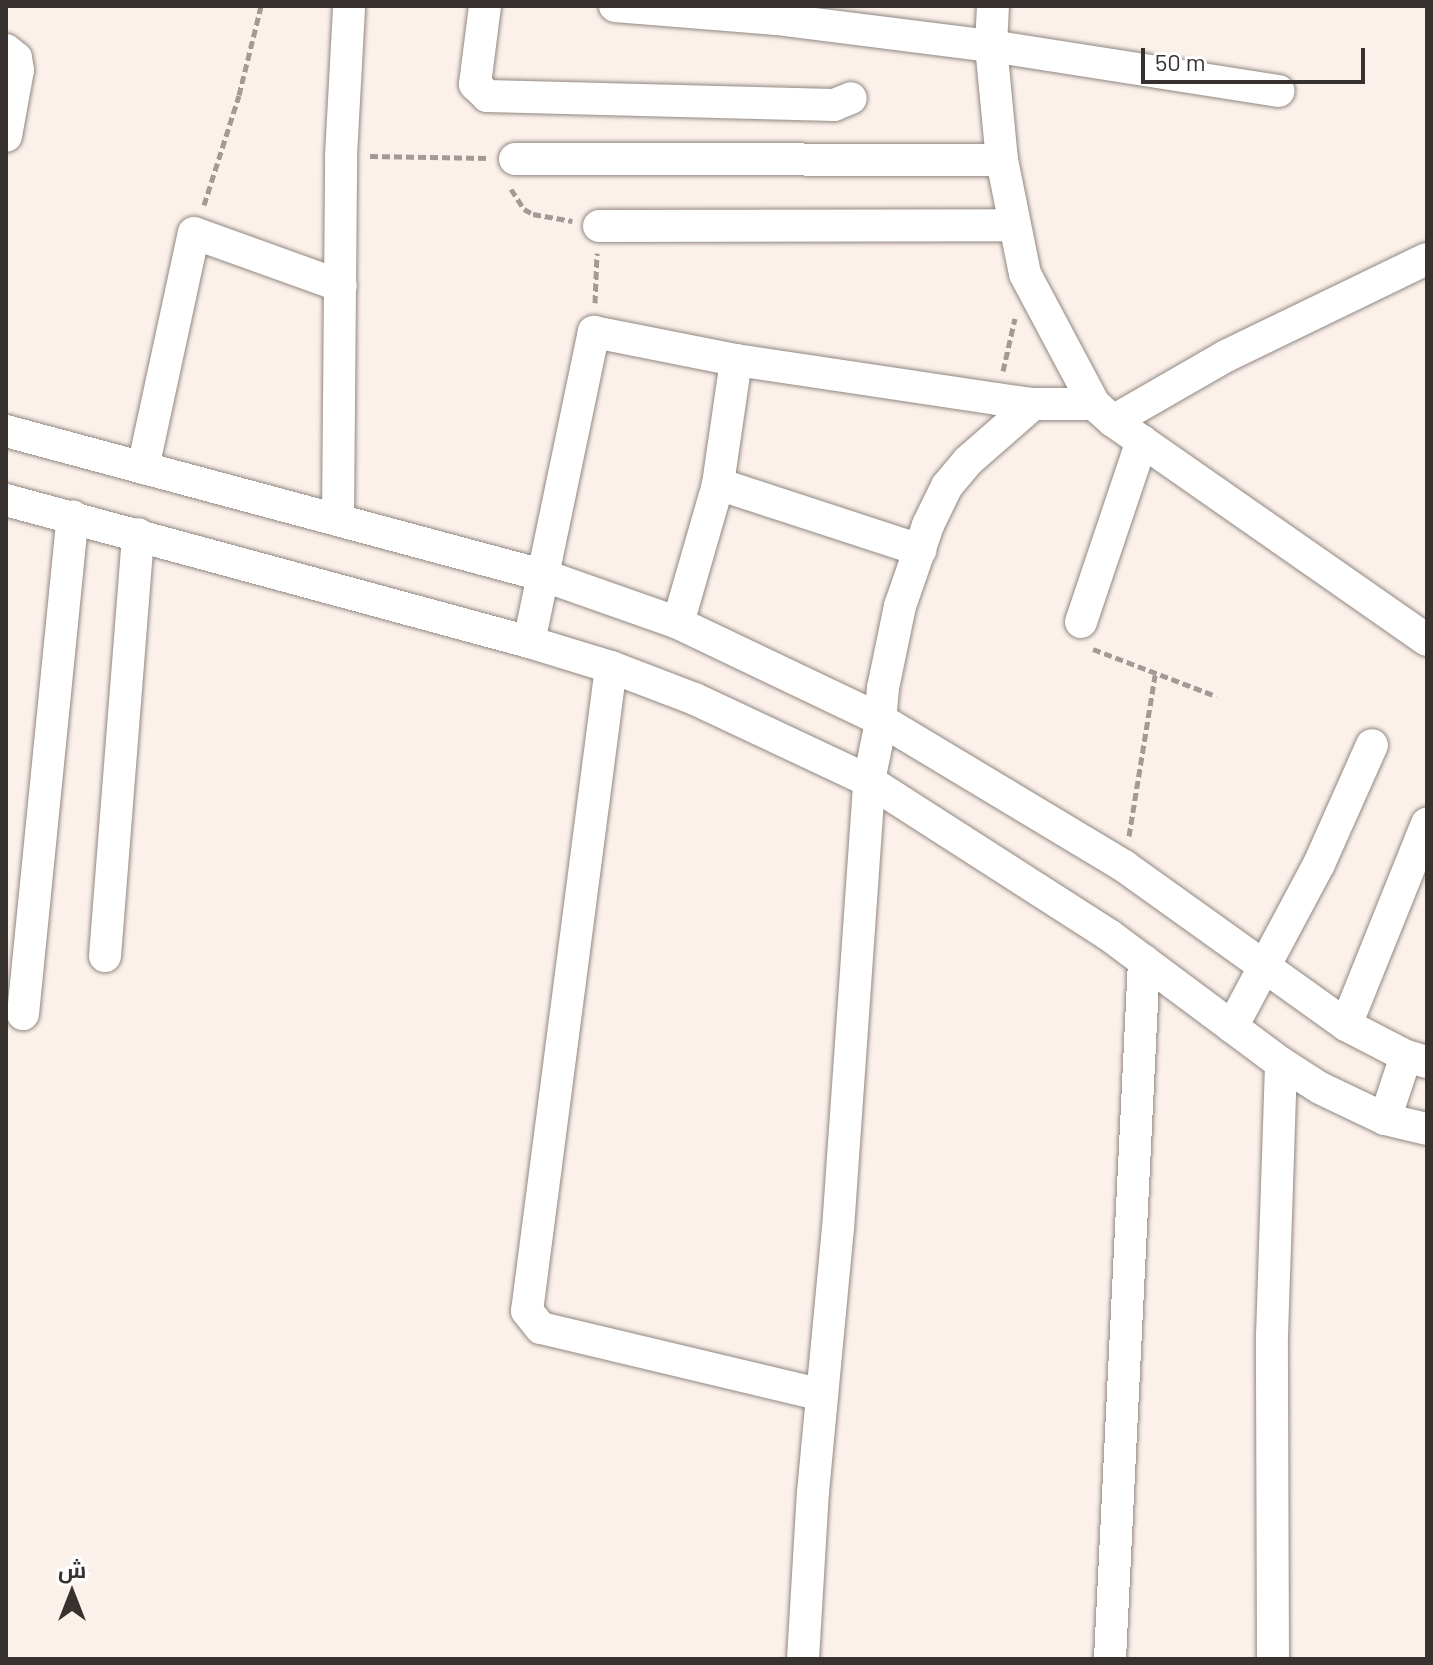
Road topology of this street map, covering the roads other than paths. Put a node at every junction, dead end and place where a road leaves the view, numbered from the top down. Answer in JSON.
{"nodes":[{"id":1,"x":349,"y":6,"type":"edge"},
{"id":2,"x":485,"y":6,"type":"edge"},
{"id":3,"x":615,"y":6,"type":"edge"},
{"id":4,"x":993,"y":6,"type":"edge"},
{"id":5,"x":777,"y":13,"type":"edge"},
{"id":6,"x":991,"y":46,"type":"junction"},
{"id":7,"x":6,"y":50,"type":"edge"},
{"id":8,"x":1278,"y":91,"type":"dead end"},
{"id":9,"x":851,"y":98,"type":"dead end"},
{"id":10,"x":6,"y":136,"type":"edge"},
{"id":11,"x":515,"y":159,"type":"road end"},
{"id":12,"x":1002,"y":160,"type":"junction"},
{"id":13,"x":1014,"y":225,"type":"junction"},
{"id":14,"x":599,"y":226,"type":"road end"},
{"id":15,"x":1427,"y":259,"type":"edge"},
{"id":16,"x":341,"y":286,"type":"junction"},
{"id":17,"x":736,"y":360,"type":"junction"},
{"id":18,"x":1033,"y":404,"type":"junction"},
{"id":19,"x":1103,"y":412,"type":"junction"},
{"id":20,"x":6,"y":431,"type":"edge"},
{"id":21,"x":1142,"y":441,"type":"junction"},
{"id":22,"x":143,"y":468,"type":"junction"},
{"id":23,"x":718,"y":484,"type":"junction"},
{"id":24,"x":6,"y":500,"type":"edge"},
{"id":25,"x":73,"y":517,"type":"junction"},
{"id":26,"x":338,"y":518,"type":"junction"},
{"id":27,"x":138,"y":534,"type":"junction"},
{"id":28,"x":920,"y":550,"type":"junction"},
{"id":29,"x":542,"y":575,"type":"junction"},
{"id":30,"x":1081,"y":622,"type":"road end"},
{"id":31,"x":678,"y":623,"type":"junction"},
{"id":32,"x":1427,"y":640,"type":"edge"},
{"id":33,"x":529,"y":642,"type":"junction"},
{"id":34,"x":611,"y":667,"type":"junction"},
{"id":35,"x":881,"y":720,"type":"junction"},
{"id":36,"x":1372,"y":745,"type":"dead end"},
{"id":37,"x":869,"y":781,"type":"junction"},
{"id":38,"x":1427,"y":824,"type":"edge"},
{"id":39,"x":105,"y":956,"type":"dead end"},
{"id":40,"x":1144,"y":961,"type":"junction"},
{"id":41,"x":1267,"y":967,"type":"junction"},
{"id":42,"x":23,"y":1014,"type":"dead end"},
{"id":43,"x":1346,"y":1025,"type":"junction"},
{"id":44,"x":1232,"y":1027,"type":"junction"},
{"id":45,"x":1416,"y":1059,"type":"edge"},
{"id":46,"x":1281,"y":1063,"type":"junction"},
{"id":47,"x":1385,"y":1119,"type":"junction"},
{"id":48,"x":1427,"y":1129,"type":"edge"},
{"id":49,"x":822,"y":1395,"type":"junction"},
{"id":50,"x":803,"y":1659,"type":"edge"},
{"id":51,"x":1110,"y":1659,"type":"edge"},
{"id":52,"x":1273,"y":1659,"type":"edge"}],
"edges":[{"from":1,"to":16,"type":"street"},
{"from":2,"to":9,"type":"street"},
{"from":3,"to":5,"type":"street"},
{"from":4,"to":6,"type":"street"},
{"from":5,"to":6,"type":"street"},
{"from":6,"to":8,"type":"street"},
{"from":6,"to":12,"type":"street"},
{"from":7,"to":10,"type":"street"},
{"from":11,"to":12,"type":"street"},
{"from":12,"to":13,"type":"street"},
{"from":13,"to":14,"type":"street"},
{"from":13,"to":19,"type":"street"},
{"from":15,"to":19,"type":"street"},
{"from":16,"to":22,"type":"street"},
{"from":16,"to":26,"type":"street"},
{"from":17,"to":18,"type":"street"},
{"from":17,"to":23,"type":"street"},
{"from":17,"to":29,"type":"street"},
{"from":18,"to":19,"type":"street"},
{"from":18,"to":28,"type":"street"},
{"from":19,"to":21,"type":"street"},
{"from":20,"to":22,"type":"street"},
{"from":21,"to":30,"type":"street"},
{"from":21,"to":32,"type":"street"},
{"from":22,"to":26,"type":"street"},
{"from":23,"to":28,"type":"street"},
{"from":23,"to":31,"type":"street"},
{"from":24,"to":25,"type":"street"},
{"from":25,"to":27,"type":"street"},
{"from":25,"to":42,"type":"street"},
{"from":26,"to":29,"type":"street"},
{"from":27,"to":33,"type":"street"},
{"from":27,"to":39,"type":"street"},
{"from":28,"to":35,"type":"street"},
{"from":29,"to":31,"type":"street"},
{"from":29,"to":33,"type":"street"},
{"from":31,"to":35,"type":"street"},
{"from":33,"to":34,"type":"street"},
{"from":34,"to":37,"type":"street"},
{"from":34,"to":49,"type":"street"},
{"from":35,"to":37,"type":"street"},
{"from":35,"to":41,"type":"street"},
{"from":36,"to":41,"type":"street"},
{"from":37,"to":40,"type":"street"},
{"from":37,"to":49,"type":"street"},
{"from":38,"to":43,"type":"street"},
{"from":40,"to":44,"type":"street"},
{"from":40,"to":51,"type":"street"},
{"from":41,"to":43,"type":"street"},
{"from":41,"to":44,"type":"street"},
{"from":43,"to":45,"type":"street"},
{"from":44,"to":46,"type":"street"},
{"from":45,"to":47,"type":"street"},
{"from":46,"to":47,"type":"street"},
{"from":46,"to":52,"type":"street"},
{"from":47,"to":48,"type":"street"},
{"from":49,"to":50,"type":"street"}]}
